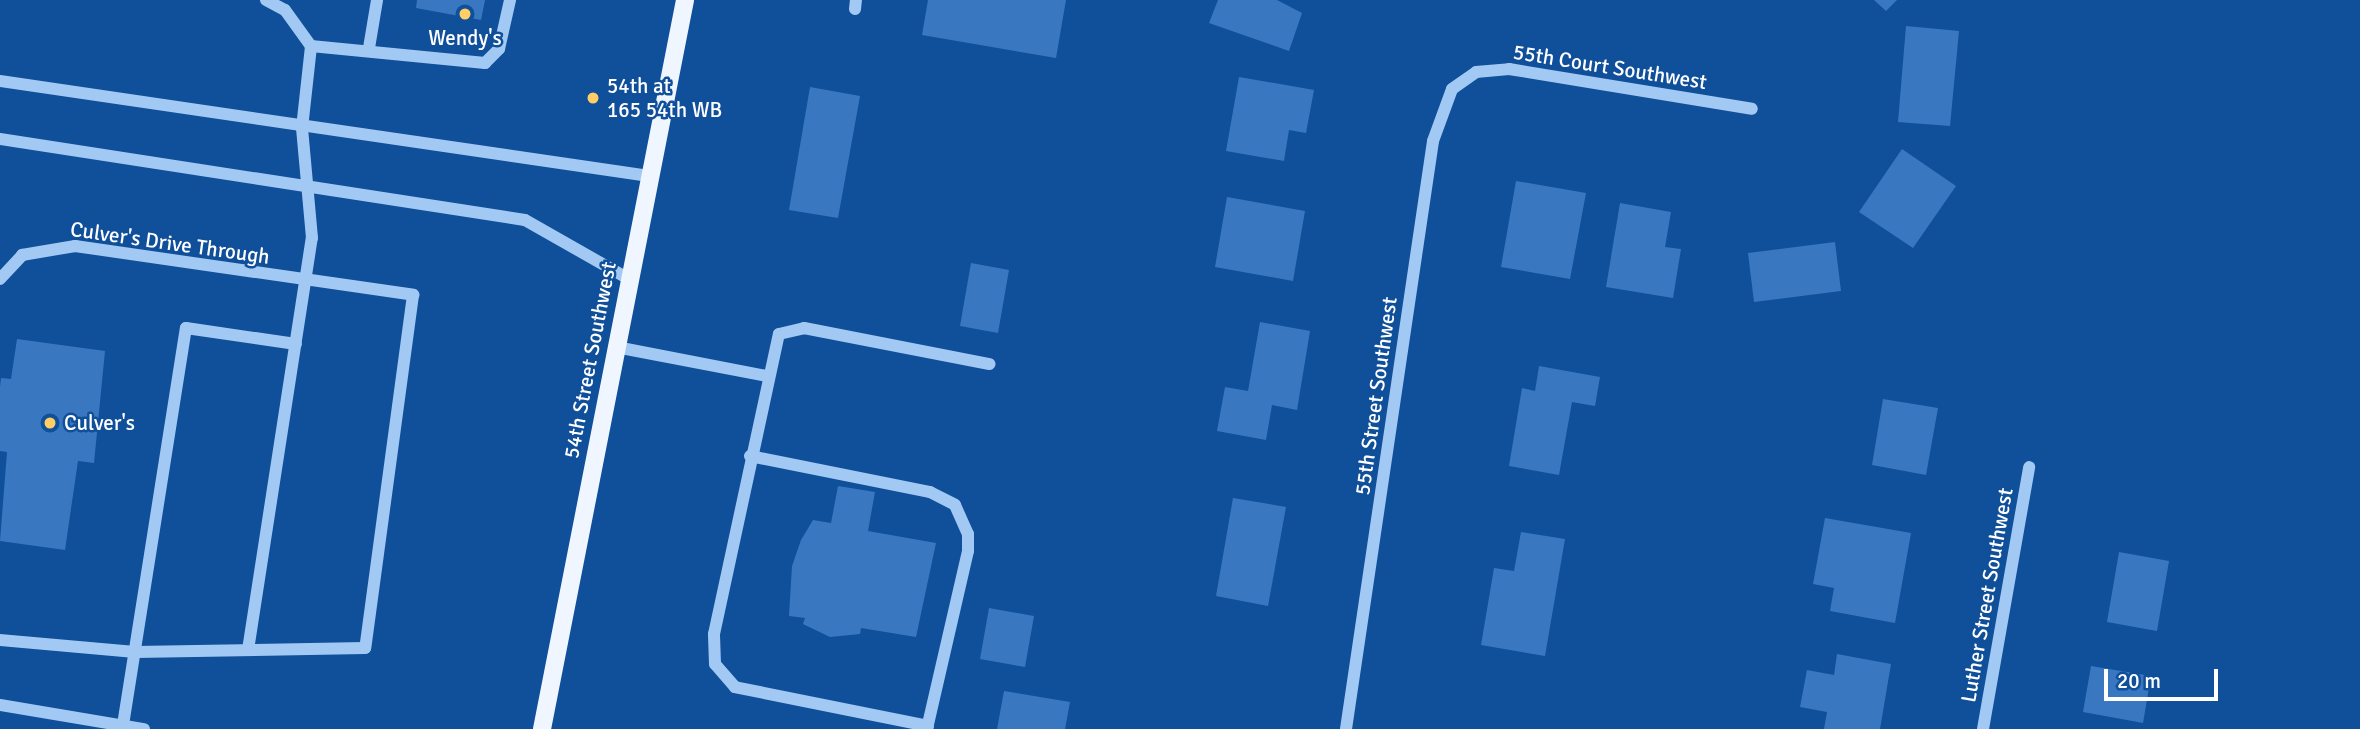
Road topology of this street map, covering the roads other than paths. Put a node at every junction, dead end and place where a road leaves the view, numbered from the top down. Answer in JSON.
{"nodes":[{"id":1,"x":266,"y":0,"type":"edge"},
{"id":2,"x":377,"y":0,"type":"edge"},
{"id":3,"x":510,"y":0,"type":"edge"},
{"id":4,"x":685,"y":0,"type":"edge"},
{"id":5,"x":311,"y":46,"type":"junction"},
{"id":6,"x":369,"y":48,"type":"junction"},
{"id":7,"x":1464,"y":77,"type":"joint"},
{"id":8,"x":0,"y":81,"type":"edge"},
{"id":9,"x":1752,"y":109,"type":"dead end"},
{"id":10,"x":302,"y":128,"type":"junction"},
{"id":11,"x":0,"y":139,"type":"edge"},
{"id":12,"x":649,"y":176,"type":"junction"},
{"id":13,"x":306,"y":187,"type":"junction"},
{"id":14,"x":0,"y":279,"type":"edge"},
{"id":15,"x":629,"y":279,"type":"junction"},
{"id":16,"x":306,"y":281,"type":"junction"},
{"id":17,"x":296,"y":344,"type":"junction"},
{"id":18,"x":615,"y":346,"type":"junction"},
{"id":19,"x":990,"y":364,"type":"dead end"},
{"id":20,"x":766,"y":376,"type":"junction"},
{"id":21,"x":750,"y":456,"type":"junction"},
{"id":22,"x":2029,"y":467,"type":"dead end"},
{"id":23,"x":0,"y":639,"type":"edge"},
{"id":24,"x":248,"y":650,"type":"junction"},
{"id":25,"x":135,"y":652,"type":"junction"},
{"id":26,"x":0,"y":705,"type":"edge"},
{"id":27,"x":89,"y":725,"type":"edge"},
{"id":28,"x":123,"y":725,"type":"junction"},
{"id":29,"x":928,"y":727,"type":"edge"},
{"id":30,"x":144,"y":729,"type":"edge"},
{"id":31,"x":542,"y":729,"type":"edge"},
{"id":32,"x":1346,"y":729,"type":"edge"},
{"id":33,"x":1983,"y":729,"type":"edge"}],
"edges":[{"from":1,"to":5,"type":"street"},
{"from":2,"to":6,"type":"street"},
{"from":3,"to":6,"type":"street"},
{"from":4,"to":12,"type":"main road","name":"54th Street Southwest"},
{"from":5,"to":6,"type":"street"},
{"from":5,"to":10,"type":"street"},
{"from":7,"to":9,"type":"street","name":"55th Court Southwest"},
{"from":7,"to":32,"type":"street","name":"55th Street Southwest"},
{"from":8,"to":10,"type":"street"},
{"from":10,"to":12,"type":"street"},
{"from":10,"to":13,"type":"street"},
{"from":11,"to":13,"type":"street"},
{"from":12,"to":15,"type":"main road","name":"54th Street Southwest"},
{"from":13,"to":15,"type":"street"},
{"from":13,"to":16,"type":"street"},
{"from":14,"to":16,"type":"street","name":"Culver's Drive Through"},
{"from":15,"to":18,"type":"main road","name":"54th Street Southwest"},
{"from":16,"to":17,"type":"street"},
{"from":16,"to":24,"type":"street","name":"Culver's Drive Through"},
{"from":17,"to":24,"type":"street"},
{"from":17,"to":25,"type":"street"},
{"from":18,"to":20,"type":"street"},
{"from":18,"to":31,"type":"main road","name":"54th Street Southwest"},
{"from":19,"to":20,"type":"street"},
{"from":20,"to":21,"type":"street"},
{"from":21,"to":29,"type":"street"},
{"from":21,"to":29,"type":"street"},
{"from":22,"to":33,"type":"street","name":"Luther Street Southwest"},
{"from":23,"to":25,"type":"street"},
{"from":24,"to":25,"type":"street"},
{"from":25,"to":28,"type":"street"},
{"from":26,"to":27,"type":"street"},
{"from":27,"to":28,"type":"street"},
{"from":28,"to":30,"type":"street"}]}
